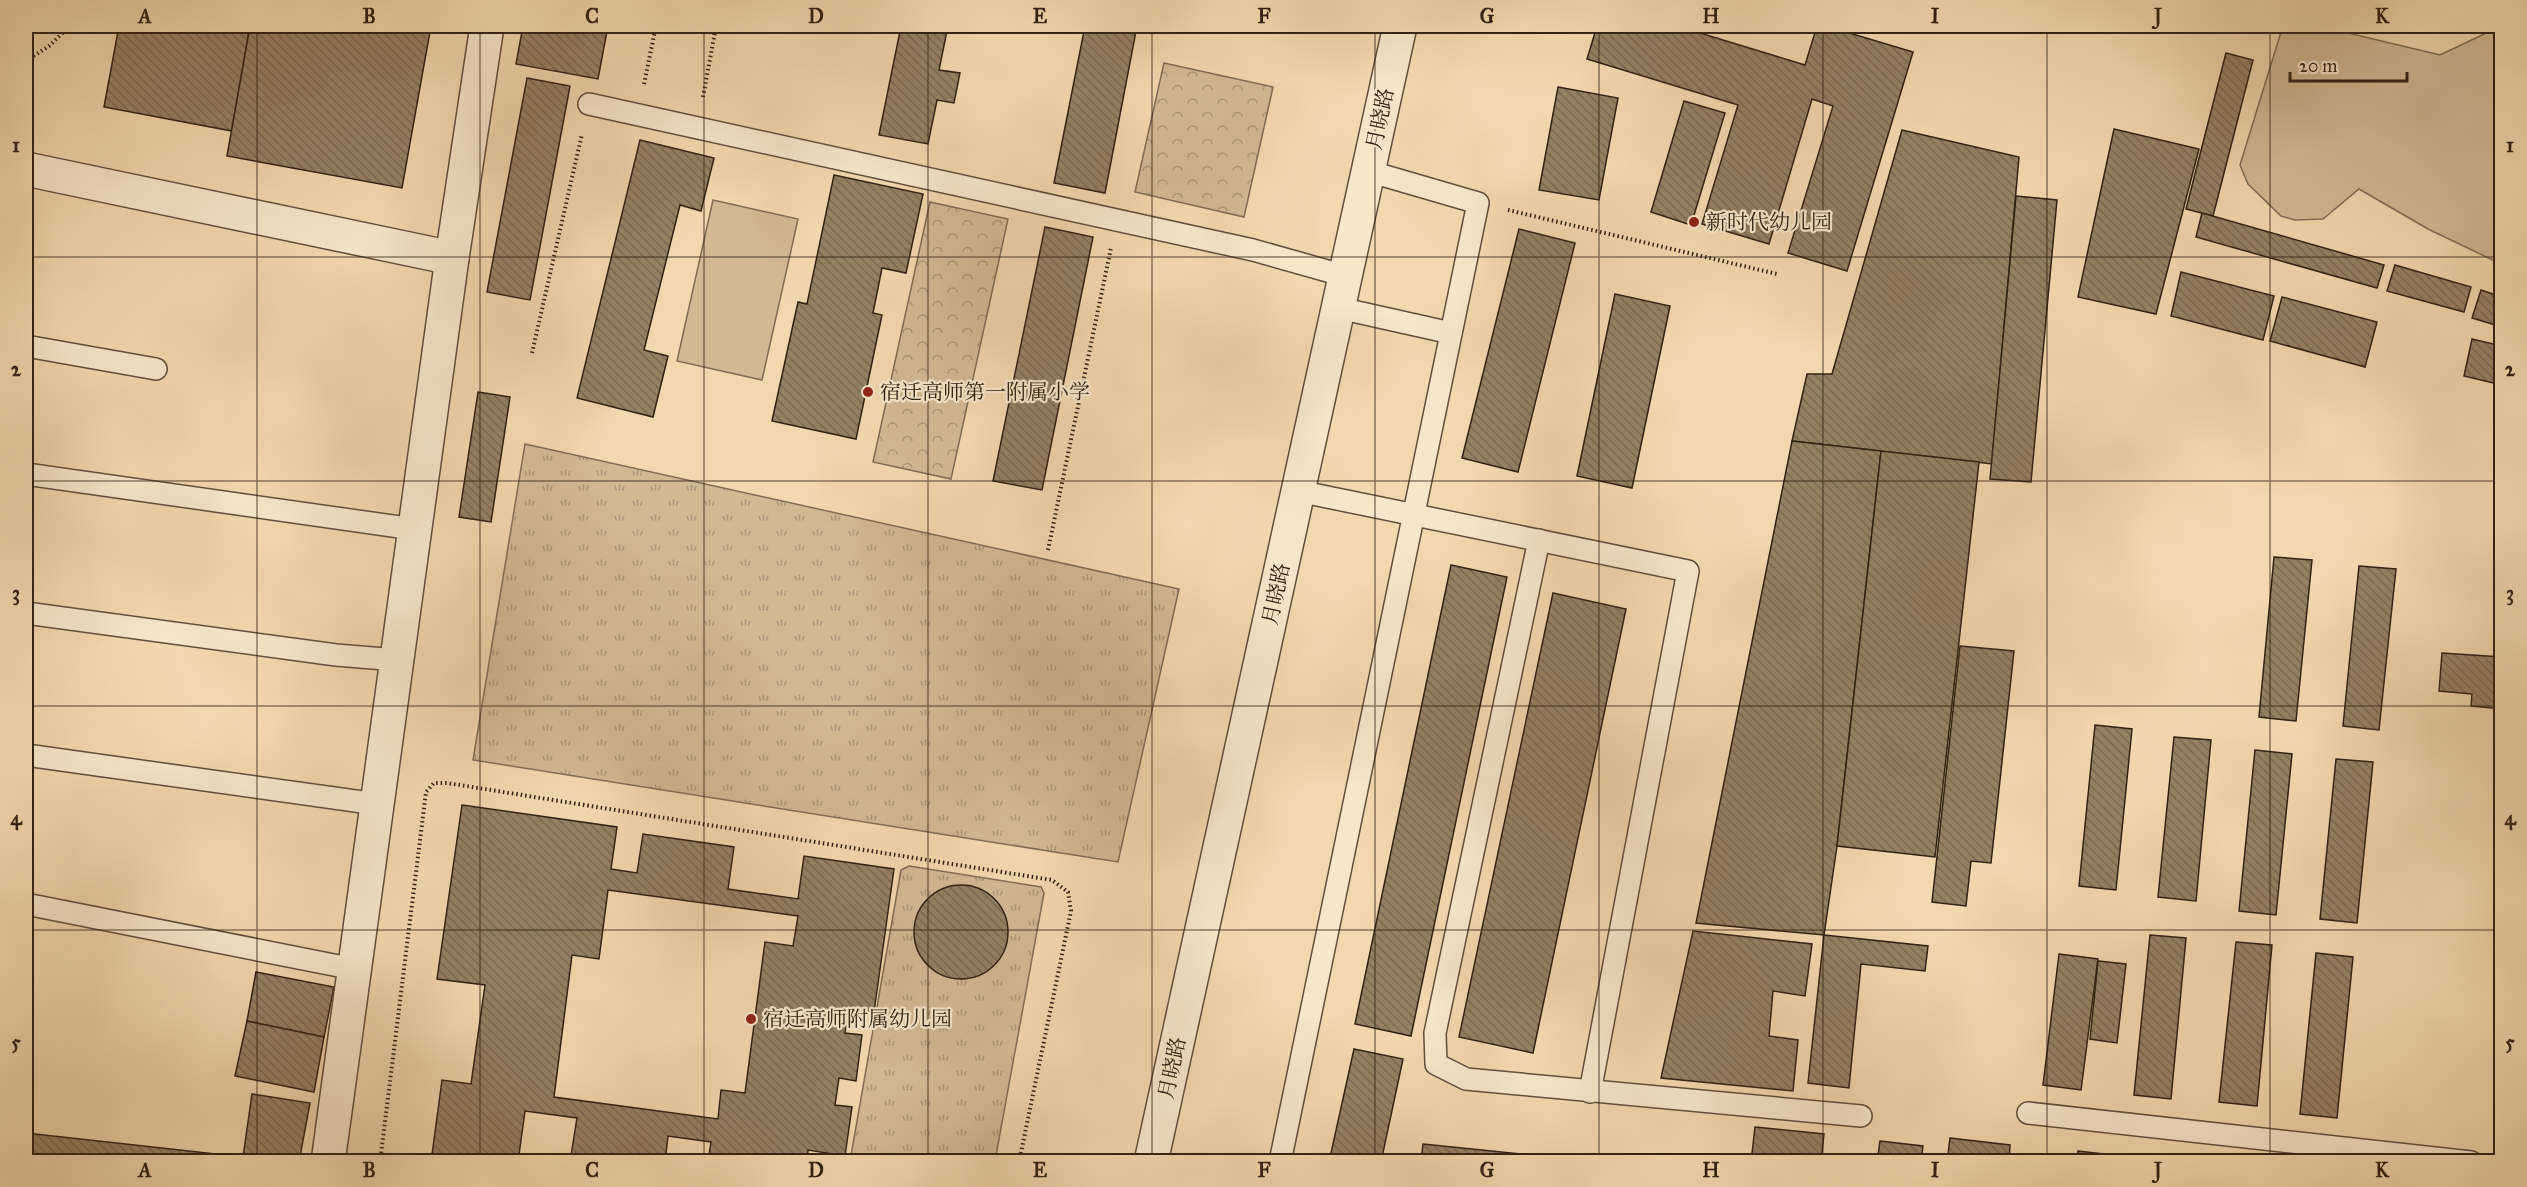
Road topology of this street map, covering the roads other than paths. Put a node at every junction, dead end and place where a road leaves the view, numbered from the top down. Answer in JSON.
{"nodes":[{"id":1,"x":487,"y":26,"type":"edge"},
{"id":2,"x":1400,"y":26,"type":"edge"},
{"id":3,"x":589,"y":104,"type":"road end"},
{"id":4,"x":26,"y":169,"type":"edge"},
{"id":5,"x":1368,"y":171,"type":"junction"},
{"id":6,"x":452,"y":258,"type":"junction"},
{"id":7,"x":1346,"y":276,"type":"junction"},
{"id":8,"x":1339,"y":308,"type":"junction"},
{"id":9,"x":1451,"y":333,"type":"junction"},
{"id":10,"x":26,"y":346,"type":"edge"},
{"id":11,"x":156,"y":369,"type":"dead end"},
{"id":12,"x":26,"y":474,"type":"edge"},
{"id":13,"x":1298,"y":491,"type":"junction"},
{"id":14,"x":1414,"y":514,"type":"junction"},
{"id":15,"x":414,"y":529,"type":"junction"},
{"id":16,"x":1539,"y":540,"type":"junction"},
{"id":17,"x":26,"y":613,"type":"edge"},
{"id":18,"x":397,"y":660,"type":"junction"},
{"id":19,"x":26,"y":755,"type":"edge"},
{"id":20,"x":377,"y":804,"type":"junction"},
{"id":21,"x":26,"y":904,"type":"edge"},
{"id":22,"x":354,"y":969,"type":"junction"},
{"id":23,"x":1590,"y":1092,"type":"junction"},
{"id":24,"x":2028,"y":1113,"type":"dead end"},
{"id":25,"x":1861,"y":1116,"type":"dead end"},
{"id":26,"x":328,"y":1161,"type":"edge"},
{"id":27,"x":1151,"y":1161,"type":"edge"},
{"id":28,"x":1280,"y":1161,"type":"edge"},
{"id":29,"x":2472,"y":1161,"type":"edge"}],
"edges":[{"from":1,"to":6,"type":"street"},
{"from":2,"to":5,"type":"street","name":"月晓路"},
{"from":3,"to":7,"type":"lane"},
{"from":4,"to":6,"type":"street"},
{"from":5,"to":7,"type":"street","name":"月晓路"},
{"from":5,"to":9,"type":"lane"},
{"from":6,"to":15,"type":"street"},
{"from":7,"to":8,"type":"street","name":"月晓路"},
{"from":8,"to":9,"type":"lane"},
{"from":8,"to":13,"type":"street","name":"月晓路"},
{"from":9,"to":14,"type":"lane"},
{"from":10,"to":11,"type":"lane"},
{"from":12,"to":15,"type":"lane"},
{"from":13,"to":14,"type":"lane"},
{"from":13,"to":27,"type":"street","name":"月晓路"},
{"from":14,"to":16,"type":"lane"},
{"from":14,"to":28,"type":"lane"},
{"from":15,"to":18,"type":"street"},
{"from":16,"to":23,"type":"lane"},
{"from":16,"to":23,"type":"lane"},
{"from":17,"to":18,"type":"lane"},
{"from":18,"to":20,"type":"street"},
{"from":19,"to":20,"type":"lane"},
{"from":20,"to":22,"type":"street"},
{"from":21,"to":22,"type":"lane"},
{"from":22,"to":26,"type":"street"},
{"from":23,"to":25,"type":"lane"},
{"from":24,"to":29,"type":"lane"}]}
